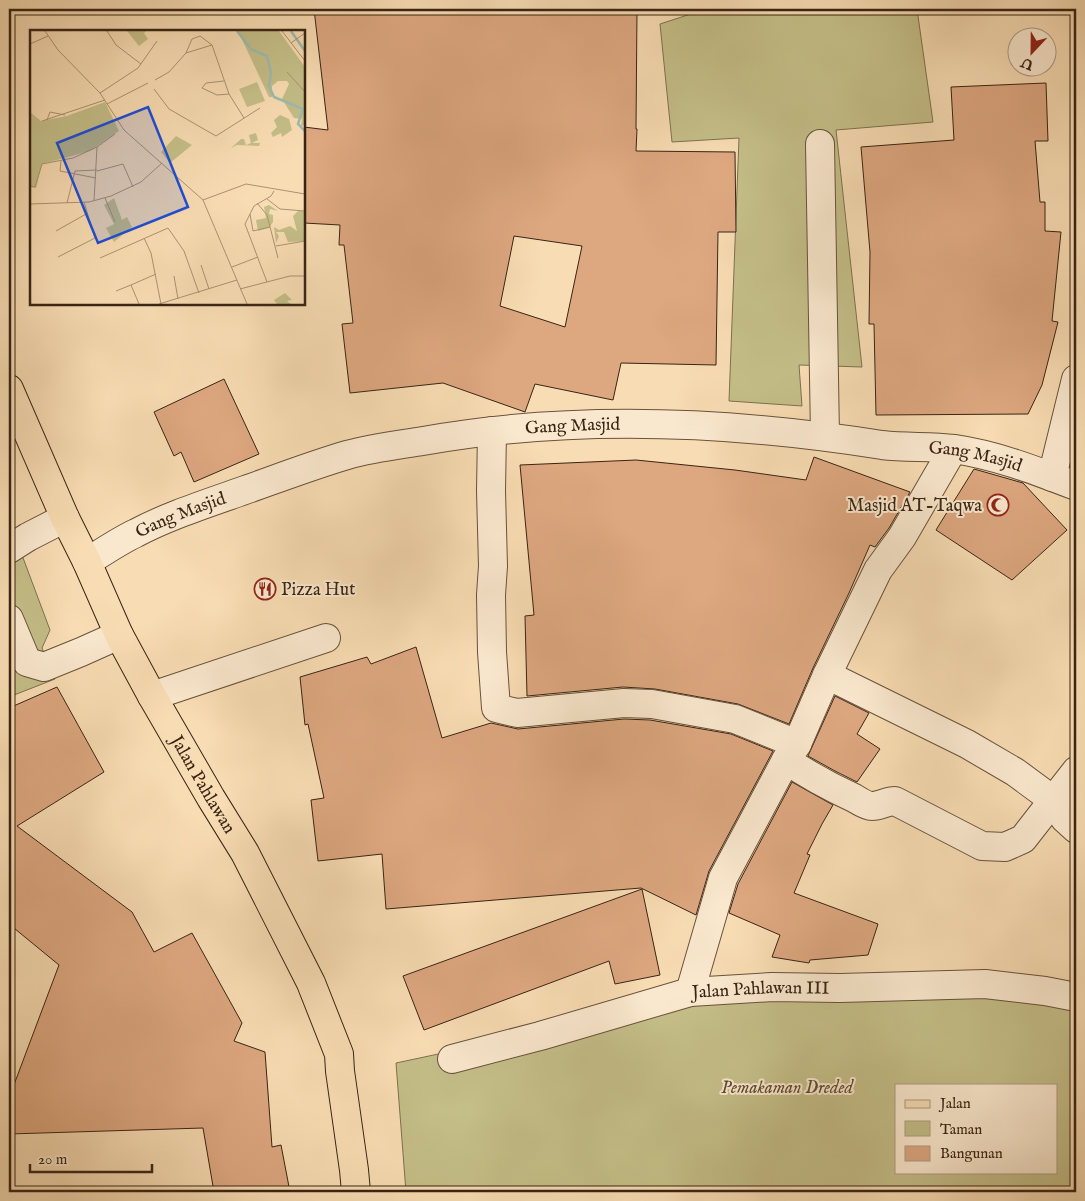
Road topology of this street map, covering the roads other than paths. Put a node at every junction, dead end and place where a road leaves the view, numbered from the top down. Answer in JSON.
{"nodes":[{"id":1,"x":820,"y":144,"type":"dead end"},
{"id":2,"x":1076,"y":379,"type":"edge"},
{"id":3,"x":9,"y":389,"type":"edge"},
{"id":4,"x":16,"y":424,"type":"edge"},
{"id":5,"x":492,"y":431,"type":"junction"},
{"id":6,"x":825,"y":436,"type":"junction"},
{"id":7,"x":953,"y":449,"type":"junction"},
{"id":8,"x":1064,"y":482,"type":"edge"},
{"id":9,"x":65,"y":518,"type":"junction"},
{"id":10,"x":9,"y":549,"type":"edge"},
{"id":11,"x":88,"y":562,"type":"junction"},
{"id":12,"x":9,"y":619,"type":"edge"},
{"id":13,"x":119,"y":635,"type":"junction"},
{"id":14,"x":326,"y":638,"type":"dead end"},
{"id":15,"x":827,"y":675,"type":"junction"},
{"id":16,"x":152,"y":696,"type":"junction"},
{"id":17,"x":792,"y":752,"type":"junction"},
{"id":18,"x":1076,"y":771,"type":"edge"},
{"id":19,"x":1053,"y":800,"type":"junction"},
{"id":20,"x":1076,"y":829,"type":"edge"},
{"id":21,"x":690,"y":992,"type":"junction"},
{"id":22,"x":1076,"y":997,"type":"edge"},
{"id":23,"x":452,"y":1059,"type":"dead end"},
{"id":24,"x":356,"y":1192,"type":"edge"}],
"edges":[{"from":1,"to":6,"type":"street"},
{"from":2,"to":8,"type":"street"},
{"from":3,"to":4,"type":"main road","name":"Jalan Pahlawan"},
{"from":4,"to":9,"type":"main road","name":"Jalan Pahlawan"},
{"from":5,"to":6,"type":"street","name":"Gang Masjid"},
{"from":5,"to":11,"type":"street","name":"Gang Masjid"},
{"from":5,"to":17,"type":"street"},
{"from":6,"to":7,"type":"street","name":"Gang Masjid"},
{"from":7,"to":8,"type":"street","name":"Gang Masjid"},
{"from":7,"to":15,"type":"street"},
{"from":9,"to":10,"type":"street"},
{"from":9,"to":11,"type":"main road","name":"Jalan Pahlawan"},
{"from":11,"to":13,"type":"main road","name":"Jalan Pahlawan"},
{"from":12,"to":13,"type":"street"},
{"from":13,"to":16,"type":"main road","name":"Jalan Pahlawan"},
{"from":14,"to":16,"type":"street"},
{"from":15,"to":17,"type":"street"},
{"from":15,"to":19,"type":"street"},
{"from":16,"to":24,"type":"main road","name":"Jalan Pahlawan"},
{"from":17,"to":19,"type":"street"},
{"from":17,"to":21,"type":"street"},
{"from":18,"to":19,"type":"street"},
{"from":19,"to":20,"type":"street"},
{"from":21,"to":22,"type":"street","name":"Jalan Pahlawan III"},
{"from":21,"to":23,"type":"street","name":"Jalan Pahlawan III"}]}
